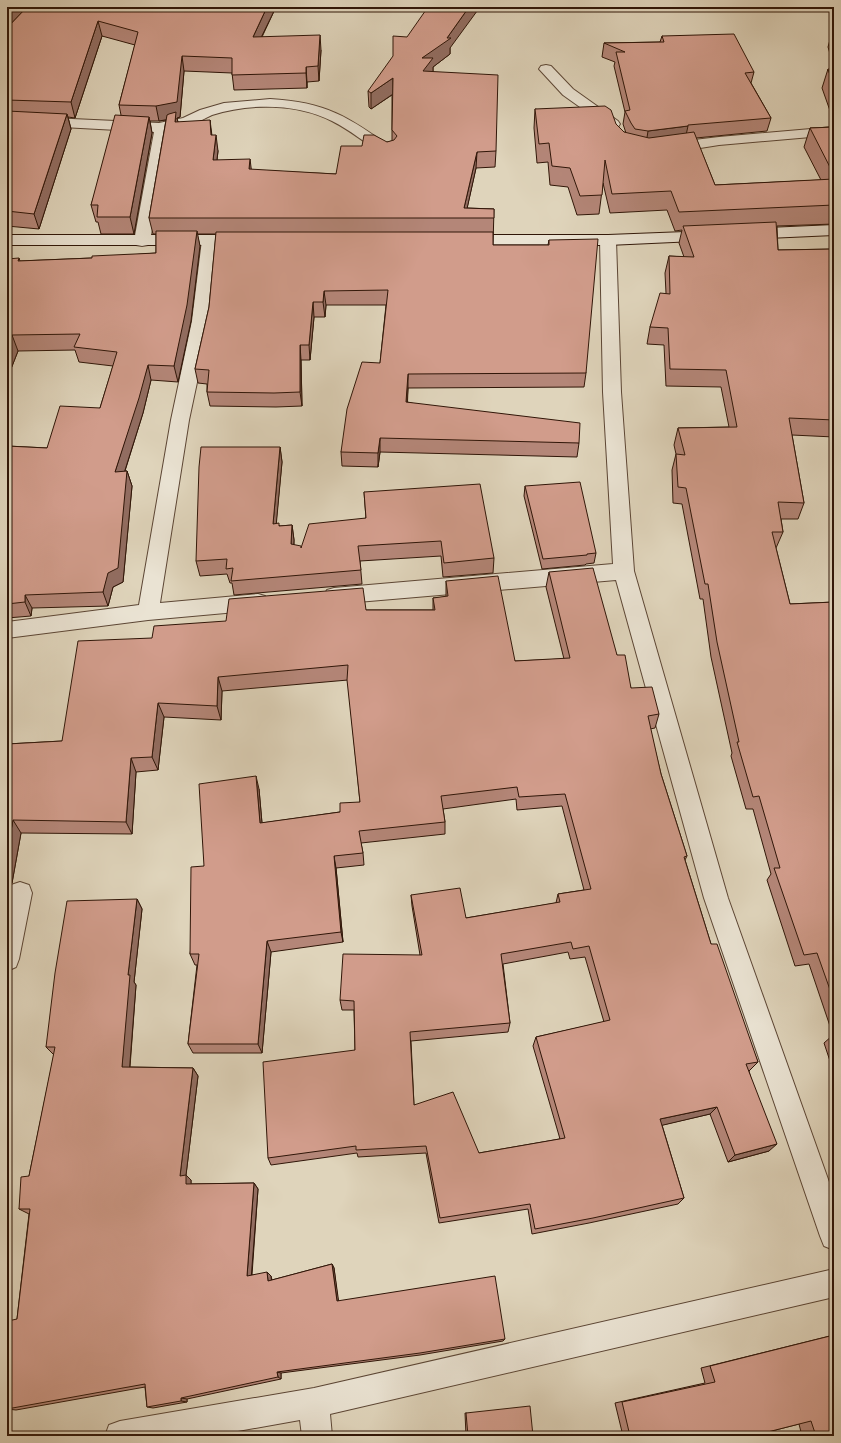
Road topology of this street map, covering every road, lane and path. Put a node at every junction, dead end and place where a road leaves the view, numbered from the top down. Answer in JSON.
{"nodes":[{"id":1,"x":546,"y":69,"type":"dead end"},
{"id":2,"x":7,"y":120,"type":"edge"},
{"id":3,"x":162,"y":128,"type":"junction"},
{"id":4,"x":834,"y":131,"type":"edge"},
{"id":5,"x":620,"y":139,"type":"edge"},
{"id":6,"x":654,"y":150,"type":"edge"},
{"id":7,"x":388,"y":152,"type":"edge"},
{"id":8,"x":834,"y":230,"type":"edge"},
{"id":9,"x":7,"y":240,"type":"edge"},
{"id":10,"x":210,"y":240,"type":"junction"},
{"id":11,"x":258,"y":240,"type":"edge"},
{"id":12,"x":447,"y":240,"type":"edge"},
{"id":13,"x":608,"y":240,"type":"junction"},
{"id":14,"x":142,"y":241,"type":"junction"},
{"id":15,"x":624,"y":571,"type":"junction"},
{"id":16,"x":315,"y":597,"type":"edge"},
{"id":17,"x":275,"y":601,"type":"edge"},
{"id":18,"x":148,"y":612,"type":"junction"},
{"id":19,"x":7,"y":630,"type":"edge"},
{"id":20,"x":20,"y":893,"type":"dead end"},
{"id":21,"x":7,"y":959,"type":"edge"},
{"id":22,"x":834,"y":1236,"type":"edge"},
{"id":23,"x":834,"y":1283,"type":"edge"},
{"id":24,"x":314,"y":1403,"type":"junction"},
{"id":25,"x":120,"y":1436,"type":"edge"},
{"id":26,"x":317,"y":1436,"type":"edge"}],
"edges":[{"from":1,"to":5,"type":"street"},
{"from":2,"to":3,"type":"street"},
{"from":3,"to":7,"type":"street"},
{"from":3,"to":14,"type":"street"},
{"from":4,"to":6,"type":"street"},
{"from":8,"to":13,"type":"street"},
{"from":9,"to":14,"type":"street"},
{"from":10,"to":11,"type":"street"},
{"from":10,"to":14,"type":"street"},
{"from":10,"to":18,"type":"street"},
{"from":12,"to":13,"type":"street"},
{"from":13,"to":15,"type":"street"},
{"from":15,"to":16,"type":"street"},
{"from":15,"to":22,"type":"street"},
{"from":17,"to":18,"type":"street"},
{"from":18,"to":19,"type":"street"},
{"from":20,"to":21,"type":"street"},
{"from":23,"to":24,"type":"street"},
{"from":24,"to":25,"type":"street"},
{"from":24,"to":26,"type":"street"}]}
